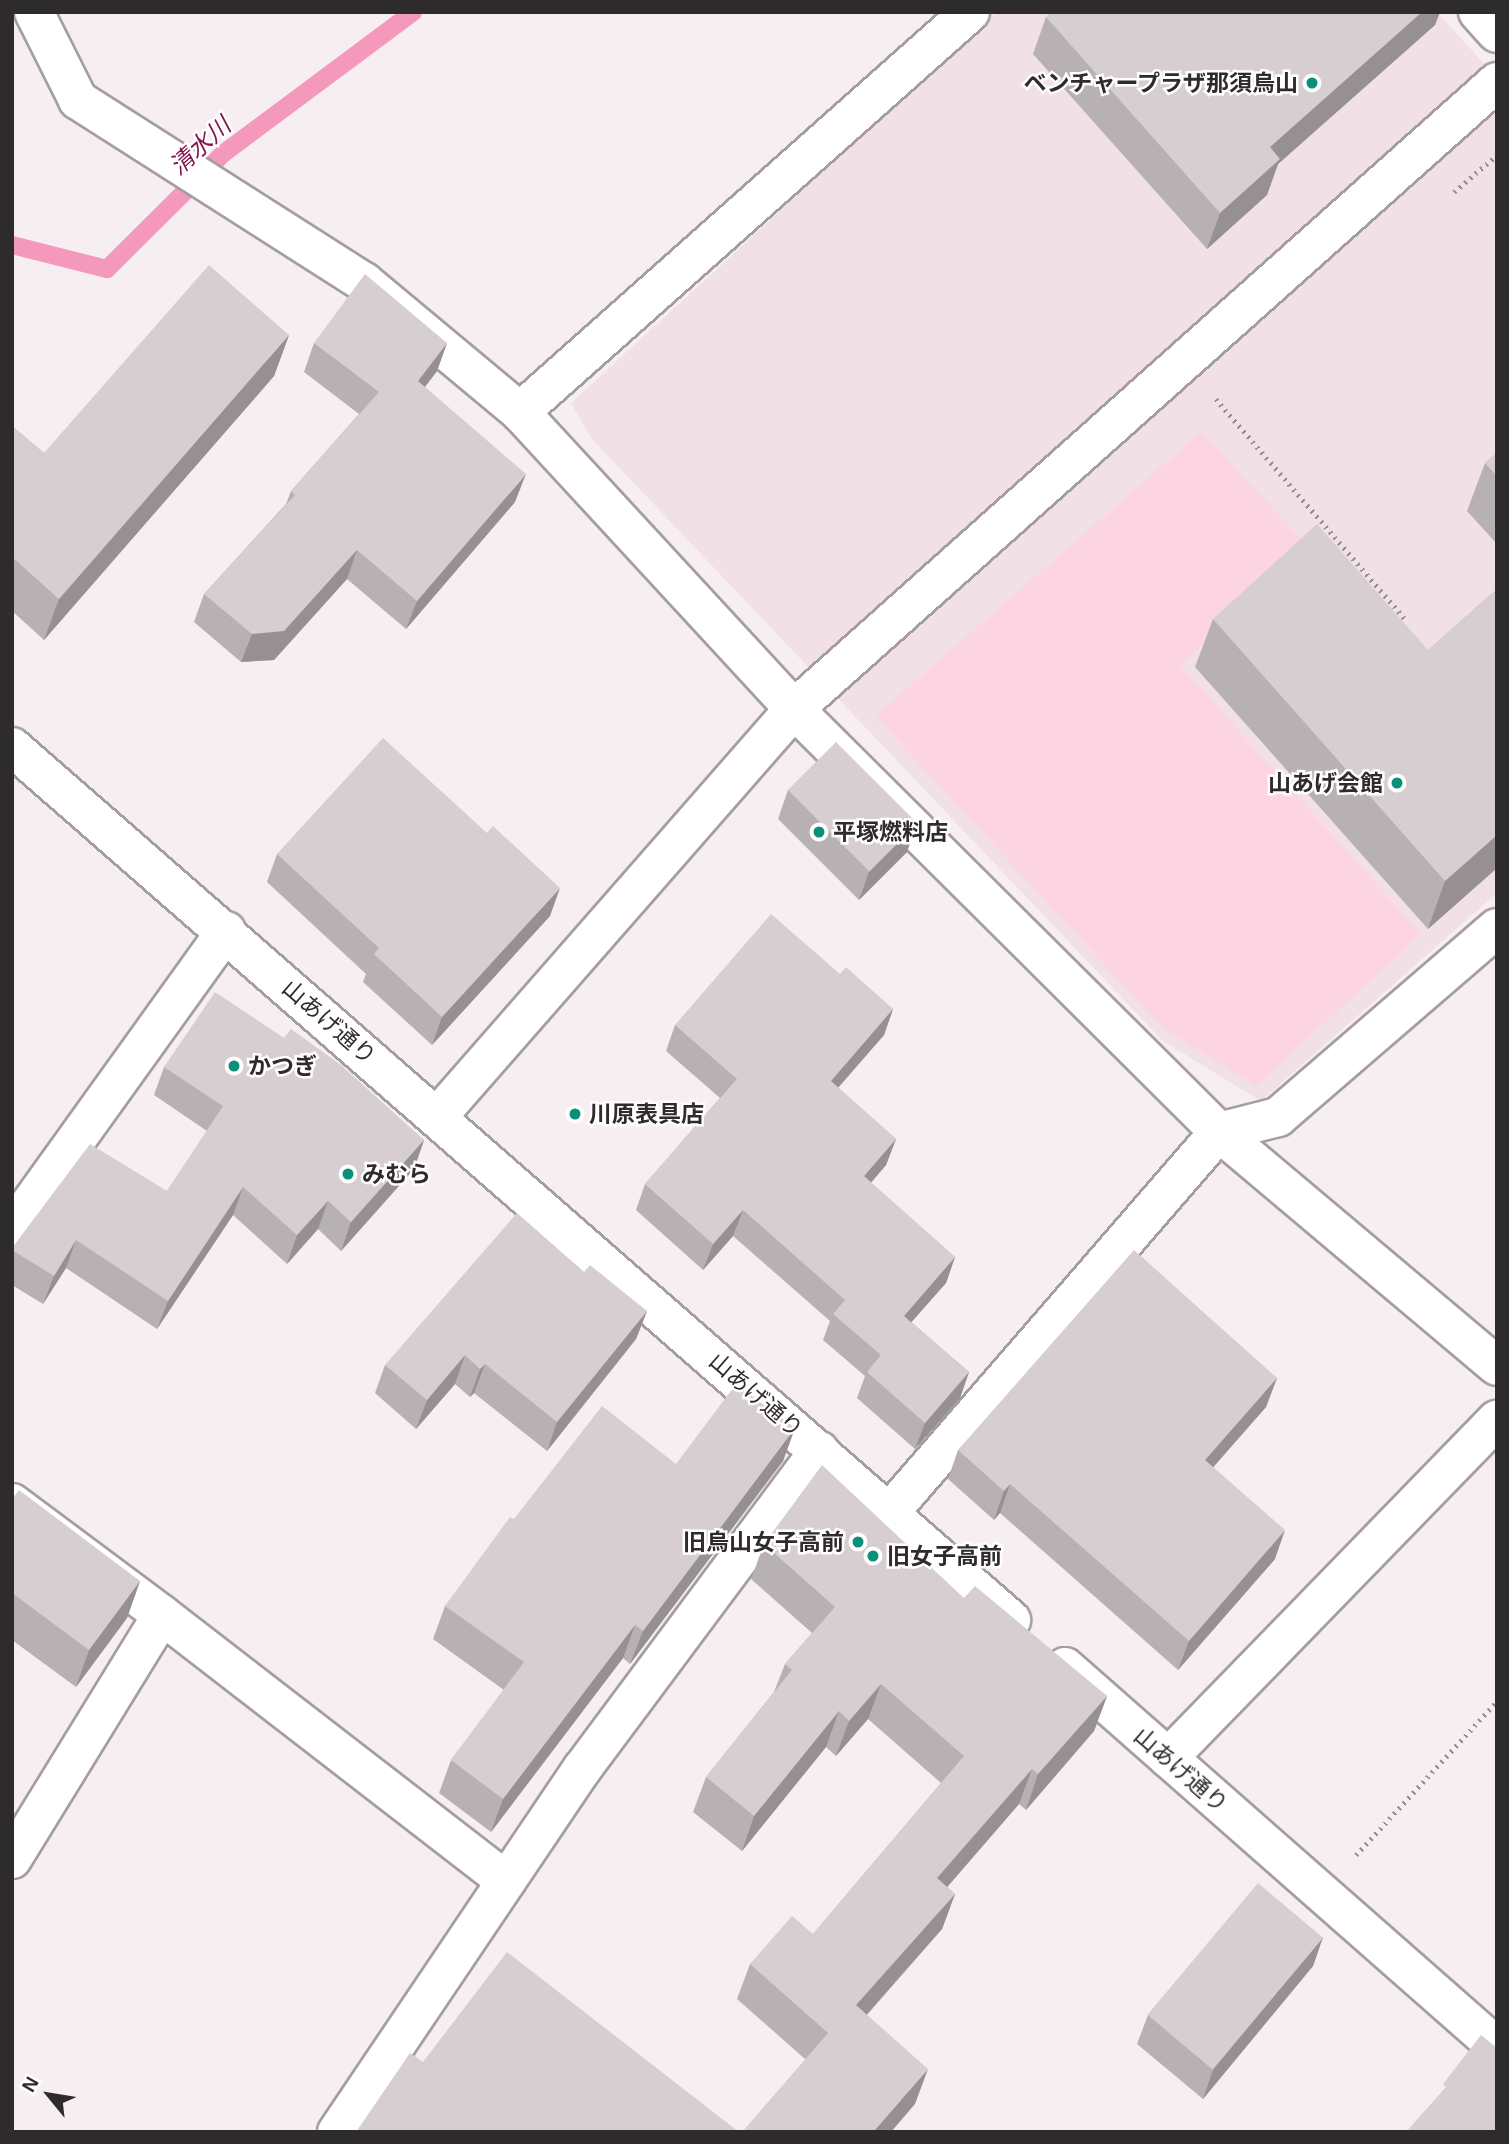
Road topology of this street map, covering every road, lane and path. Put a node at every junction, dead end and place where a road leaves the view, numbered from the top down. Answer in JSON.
{"nodes":[{"id":1,"x":34,"y":12,"type":"edge"},
{"id":2,"x":970,"y":12,"type":"edge"},
{"id":3,"x":1478,"y":12,"type":"edge"},
{"id":4,"x":1497,"y":33,"type":"edge"},
{"id":5,"x":1497,"y":82,"type":"edge"},
{"id":6,"x":1497,"y":155,"type":"edge"},
{"id":7,"x":1445,"y":200,"type":"dead end"},
{"id":8,"x":1226,"y":390,"type":"dead end"},
{"id":9,"x":1216,"y":399,"type":"junction"},
{"id":10,"x":1205,"y":408,"type":"dead end"},
{"id":11,"x":520,"y":412,"type":"junction"},
{"id":12,"x":1407,"y":621,"type":"edge"},
{"id":13,"x":794,"y":709,"type":"junction"},
{"id":14,"x":12,"y":747,"type":"edge"},
{"id":15,"x":1497,"y":928,"type":"edge"},
{"id":16,"x":226,"y":931,"type":"junction"},
{"id":17,"x":437,"y":1117,"type":"junction"},
{"id":18,"x":1219,"y":1132,"type":"junction"},
{"id":19,"x":12,"y":1229,"type":"edge"},
{"id":20,"x":1497,"y":1366,"type":"edge"},
{"id":21,"x":1497,"y":1420,"type":"edge"},
{"id":22,"x":819,"y":1451,"type":"junction"},
{"id":23,"x":12,"y":1503,"type":"edge"},
{"id":24,"x":889,"y":1513,"type":"junction"},
{"id":25,"x":162,"y":1615,"type":"junction"},
{"id":26,"x":1497,"y":1701,"type":"edge"},
{"id":27,"x":1168,"y":1758,"type":"junction"},
{"id":28,"x":12,"y":1859,"type":"edge"},
{"id":29,"x":1351,"y":1860,"type":"dead end"},
{"id":30,"x":506,"y":1881,"type":"junction"},
{"id":31,"x":1497,"y":2047,"type":"edge"},
{"id":32,"x":337,"y":2132,"type":"edge"}],
"edges":[{"from":1,"to":11,"type":"street"},
{"from":2,"to":11,"type":"street"},
{"from":3,"to":4,"type":"street"},
{"from":5,"to":13,"type":"street"},
{"from":6,"to":7,"type":"path"},
{"from":8,"to":9,"type":"path"},
{"from":9,"to":10,"type":"path"},
{"from":9,"to":12,"type":"path"},
{"from":11,"to":13,"type":"street"},
{"from":13,"to":17,"type":"street"},
{"from":13,"to":18,"type":"street"},
{"from":14,"to":16,"type":"street","name":"山あげ通り"},
{"from":15,"to":18,"type":"street"},
{"from":16,"to":17,"type":"street","name":"山あげ通り"},
{"from":16,"to":19,"type":"street"},
{"from":17,"to":22,"type":"street","name":"山あげ通り"},
{"from":18,"to":20,"type":"street"},
{"from":18,"to":24,"type":"street"},
{"from":21,"to":27,"type":"street"},
{"from":22,"to":24,"type":"street","name":"山あげ通り"},
{"from":22,"to":30,"type":"street"},
{"from":23,"to":25,"type":"street"},
{"from":24,"to":27,"type":"street","name":"山あげ通り"},
{"from":25,"to":28,"type":"street"},
{"from":25,"to":30,"type":"street"},
{"from":26,"to":29,"type":"path"},
{"from":27,"to":31,"type":"street","name":"山あげ通り"},
{"from":30,"to":32,"type":"street"}]}
